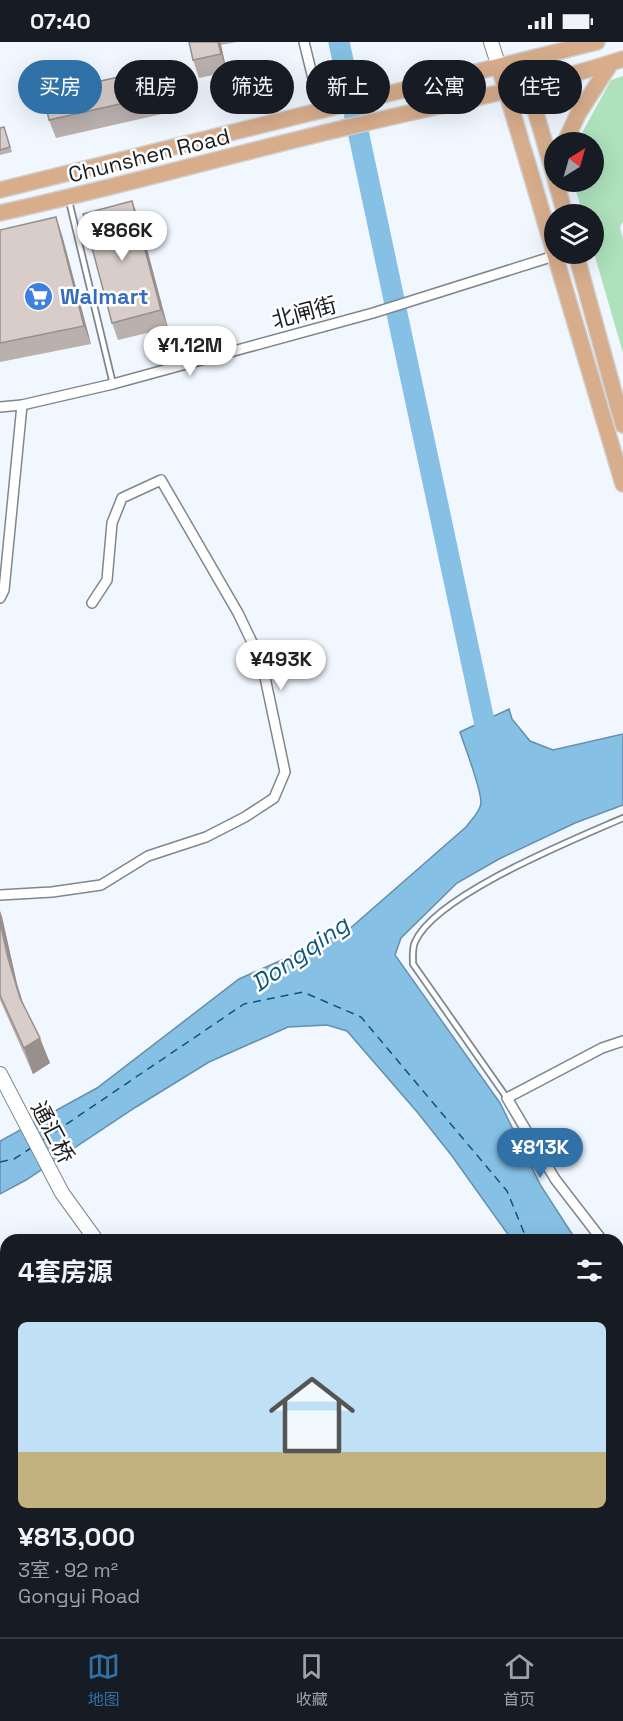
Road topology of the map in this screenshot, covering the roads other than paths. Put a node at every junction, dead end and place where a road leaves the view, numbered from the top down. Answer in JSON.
{"nodes":[{"id":1,"x":304,"y":42,"type":"edge"},
{"id":2,"x":491,"y":42,"type":"edge"},
{"id":3,"x":597,"y":42,"type":"edge"},
{"id":4,"x":308,"y":60,"type":"edge"},
{"id":5,"x":529,"y":60,"type":"edge"},
{"id":6,"x":617,"y":61,"type":"edge"},
{"id":7,"x":498,"y":64,"type":"edge"},
{"id":8,"x":498,"y":67,"type":"edge"},
{"id":9,"x":582,"y":71,"type":"edge"},
{"id":10,"x":498,"y":93,"type":"edge"},
{"id":11,"x":390,"y":94,"type":"edge"},
{"id":12,"x":309,"y":114,"type":"edge"},
{"id":13,"x":512,"y":114,"type":"edge"},
{"id":14,"x":538,"y":114,"type":"edge"},
{"id":15,"x":570,"y":132,"type":"edge"},
{"id":16,"x":544,"y":137,"type":"edge"},
{"id":17,"x":0,"y":190,"type":"edge"},
{"id":18,"x":69,"y":199,"type":"junction"},
{"id":19,"x":0,"y":213,"type":"edge"},
{"id":20,"x":544,"y":222,"type":"edge"},
{"id":21,"x":544,"y":258,"type":"edge"},
{"id":22,"x":557,"y":264,"type":"edge"},
{"id":23,"x":579,"y":264,"type":"edge"},
{"id":24,"x":113,"y":384,"type":"junction"},
{"id":25,"x":22,"y":405,"type":"junction"},
{"id":26,"x":0,"y":407,"type":"edge"},
{"id":27,"x":623,"y":425,"type":"edge"},
{"id":28,"x":623,"y":484,"type":"edge"},
{"id":29,"x":0,"y":598,"type":"edge"},
{"id":30,"x":92,"y":603,"type":"dead end"},
{"id":31,"x":623,"y":818,"type":"edge"},
{"id":32,"x":0,"y":894,"type":"edge"},
{"id":33,"x":623,"y":1041,"type":"edge"},
{"id":34,"x":0,"y":1074,"type":"edge"},
{"id":35,"x":507,"y":1098,"type":"junction"},
{"id":36,"x":92,"y":1234,"type":"edge"},
{"id":37,"x":597,"y":1234,"type":"edge"}],
"edges":[{"from":1,"to":4,"type":"street"},
{"from":2,"to":7,"type":"street"},
{"from":3,"to":5,"type":"main road","name":"Chunshen Road"},
{"from":6,"to":9,"type":"main road","name":"Chunshen Road"},
{"from":6,"to":15,"type":"main road"},
{"from":8,"to":11,"type":"main road","name":"Chunshen Road"},
{"from":10,"to":18,"type":"main road","name":"Chunshen Road"},
{"from":12,"to":17,"type":"main road","name":"Chunshen Road"},
{"from":13,"to":20,"type":"main road"},
{"from":14,"to":16,"type":"main road"},
{"from":18,"to":19,"type":"main road","name":"Chunshen Road"},
{"from":18,"to":24,"type":"lane"},
{"from":21,"to":24,"type":"street","name":"北闸街"},
{"from":22,"to":28,"type":"main road"},
{"from":23,"to":27,"type":"main road"},
{"from":24,"to":25,"type":"street","name":"北闸街"},
{"from":25,"to":26,"type":"street","name":"北闸街"},
{"from":25,"to":29,"type":"street"},
{"from":30,"to":32,"type":"street"},
{"from":31,"to":35,"type":"lane"},
{"from":33,"to":35,"type":"street"},
{"from":34,"to":36,"type":"street","name":"通汇桥"},
{"from":35,"to":37,"type":"street"}]}
